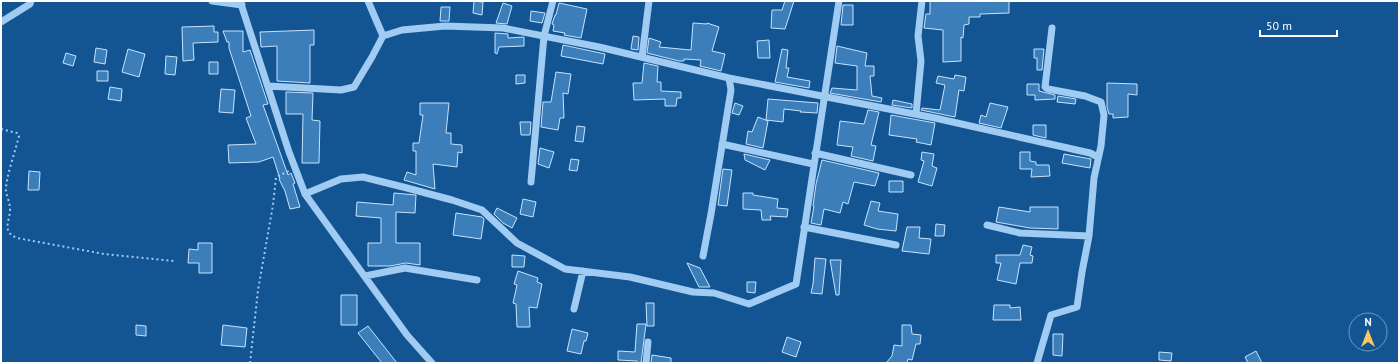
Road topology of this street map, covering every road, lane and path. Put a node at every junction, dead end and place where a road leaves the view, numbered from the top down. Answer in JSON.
{"nodes":[{"id":1,"x":31,"y":1,"type":"edge"},
{"id":2,"x":212,"y":1,"type":"edge"},
{"id":3,"x":368,"y":1,"type":"edge"},
{"id":4,"x":553,"y":1,"type":"edge"},
{"id":5,"x":649,"y":1,"type":"edge"},
{"id":6,"x":839,"y":1,"type":"edge"},
{"id":7,"x":922,"y":1,"type":"edge"},
{"id":8,"x":241,"y":3,"type":"edge"},
{"id":9,"x":1,"y":22,"type":"edge"},
{"id":10,"x":1052,"y":28,"type":"dead end"},
{"id":11,"x":383,"y":36,"type":"junction"},
{"id":12,"x":544,"y":36,"type":"junction"},
{"id":13,"x":642,"y":57,"type":"junction"},
{"id":14,"x":729,"y":78,"type":"junction"},
{"id":15,"x":268,"y":86,"type":"junction"},
{"id":16,"x":824,"y":97,"type":"junction"},
{"id":17,"x":916,"y":114,"type":"junction"},
{"id":18,"x":1,"y":129,"type":"edge"},
{"id":19,"x":722,"y":144,"type":"junction"},
{"id":20,"x":815,"y":153,"type":"junction"},
{"id":21,"x":1098,"y":157,"type":"junction"},
{"id":22,"x":814,"y":164,"type":"junction"},
{"id":23,"x":296,"y":169,"type":"junction"},
{"id":24,"x":911,"y":175,"type":"dead end"},
{"id":25,"x":531,"y":182,"type":"dead end"},
{"id":26,"x":305,"y":194,"type":"junction"},
{"id":27,"x":988,"y":225,"type":"dead end"},
{"id":28,"x":804,"y":227,"type":"junction"},
{"id":29,"x":1089,"y":236,"type":"junction"},
{"id":30,"x":896,"y":245,"type":"dead end"},
{"id":31,"x":703,"y":256,"type":"dead end"},
{"id":32,"x":174,"y":262,"type":"dead end"},
{"id":33,"x":583,"y":271,"type":"junction"},
{"id":34,"x":364,"y":276,"type":"junction"},
{"id":35,"x":477,"y":280,"type":"dead end"},
{"id":36,"x":574,"y":309,"type":"dead end"},
{"id":37,"x":648,"y":342,"type":"dead end"},
{"id":38,"x":250,"y":363,"type":"edge"},
{"id":39,"x":432,"y":363,"type":"edge"},
{"id":40,"x":646,"y":363,"type":"edge"},
{"id":41,"x":1037,"y":363,"type":"edge"}],
"edges":[{"from":1,"to":9,"type":"street"},
{"from":2,"to":8,"type":"street"},
{"from":3,"to":11,"type":"street"},
{"from":4,"to":12,"type":"street"},
{"from":5,"to":13,"type":"street"},
{"from":6,"to":16,"type":"street"},
{"from":7,"to":17,"type":"street"},
{"from":8,"to":15,"type":"street"},
{"from":10,"to":21,"type":"street"},
{"from":11,"to":12,"type":"street"},
{"from":11,"to":15,"type":"street"},
{"from":12,"to":13,"type":"street"},
{"from":12,"to":25,"type":"street"},
{"from":13,"to":14,"type":"street"},
{"from":14,"to":16,"type":"street"},
{"from":14,"to":19,"type":"street"},
{"from":15,"to":23,"type":"street"},
{"from":16,"to":17,"type":"street"},
{"from":16,"to":20,"type":"street"},
{"from":17,"to":21,"type":"street"},
{"from":18,"to":32,"type":"path"},
{"from":19,"to":22,"type":"street"},
{"from":19,"to":31,"type":"street"},
{"from":20,"to":22,"type":"street"},
{"from":20,"to":24,"type":"street"},
{"from":21,"to":29,"type":"street"},
{"from":22,"to":28,"type":"street"},
{"from":23,"to":26,"type":"street"},
{"from":23,"to":38,"type":"path"},
{"from":26,"to":33,"type":"street"},
{"from":26,"to":34,"type":"street"},
{"from":27,"to":29,"type":"street"},
{"from":28,"to":30,"type":"street"},
{"from":28,"to":33,"type":"street"},
{"from":29,"to":41,"type":"street"},
{"from":33,"to":36,"type":"street"},
{"from":34,"to":35,"type":"street"},
{"from":34,"to":39,"type":"street"},
{"from":37,"to":40,"type":"street"}]}
